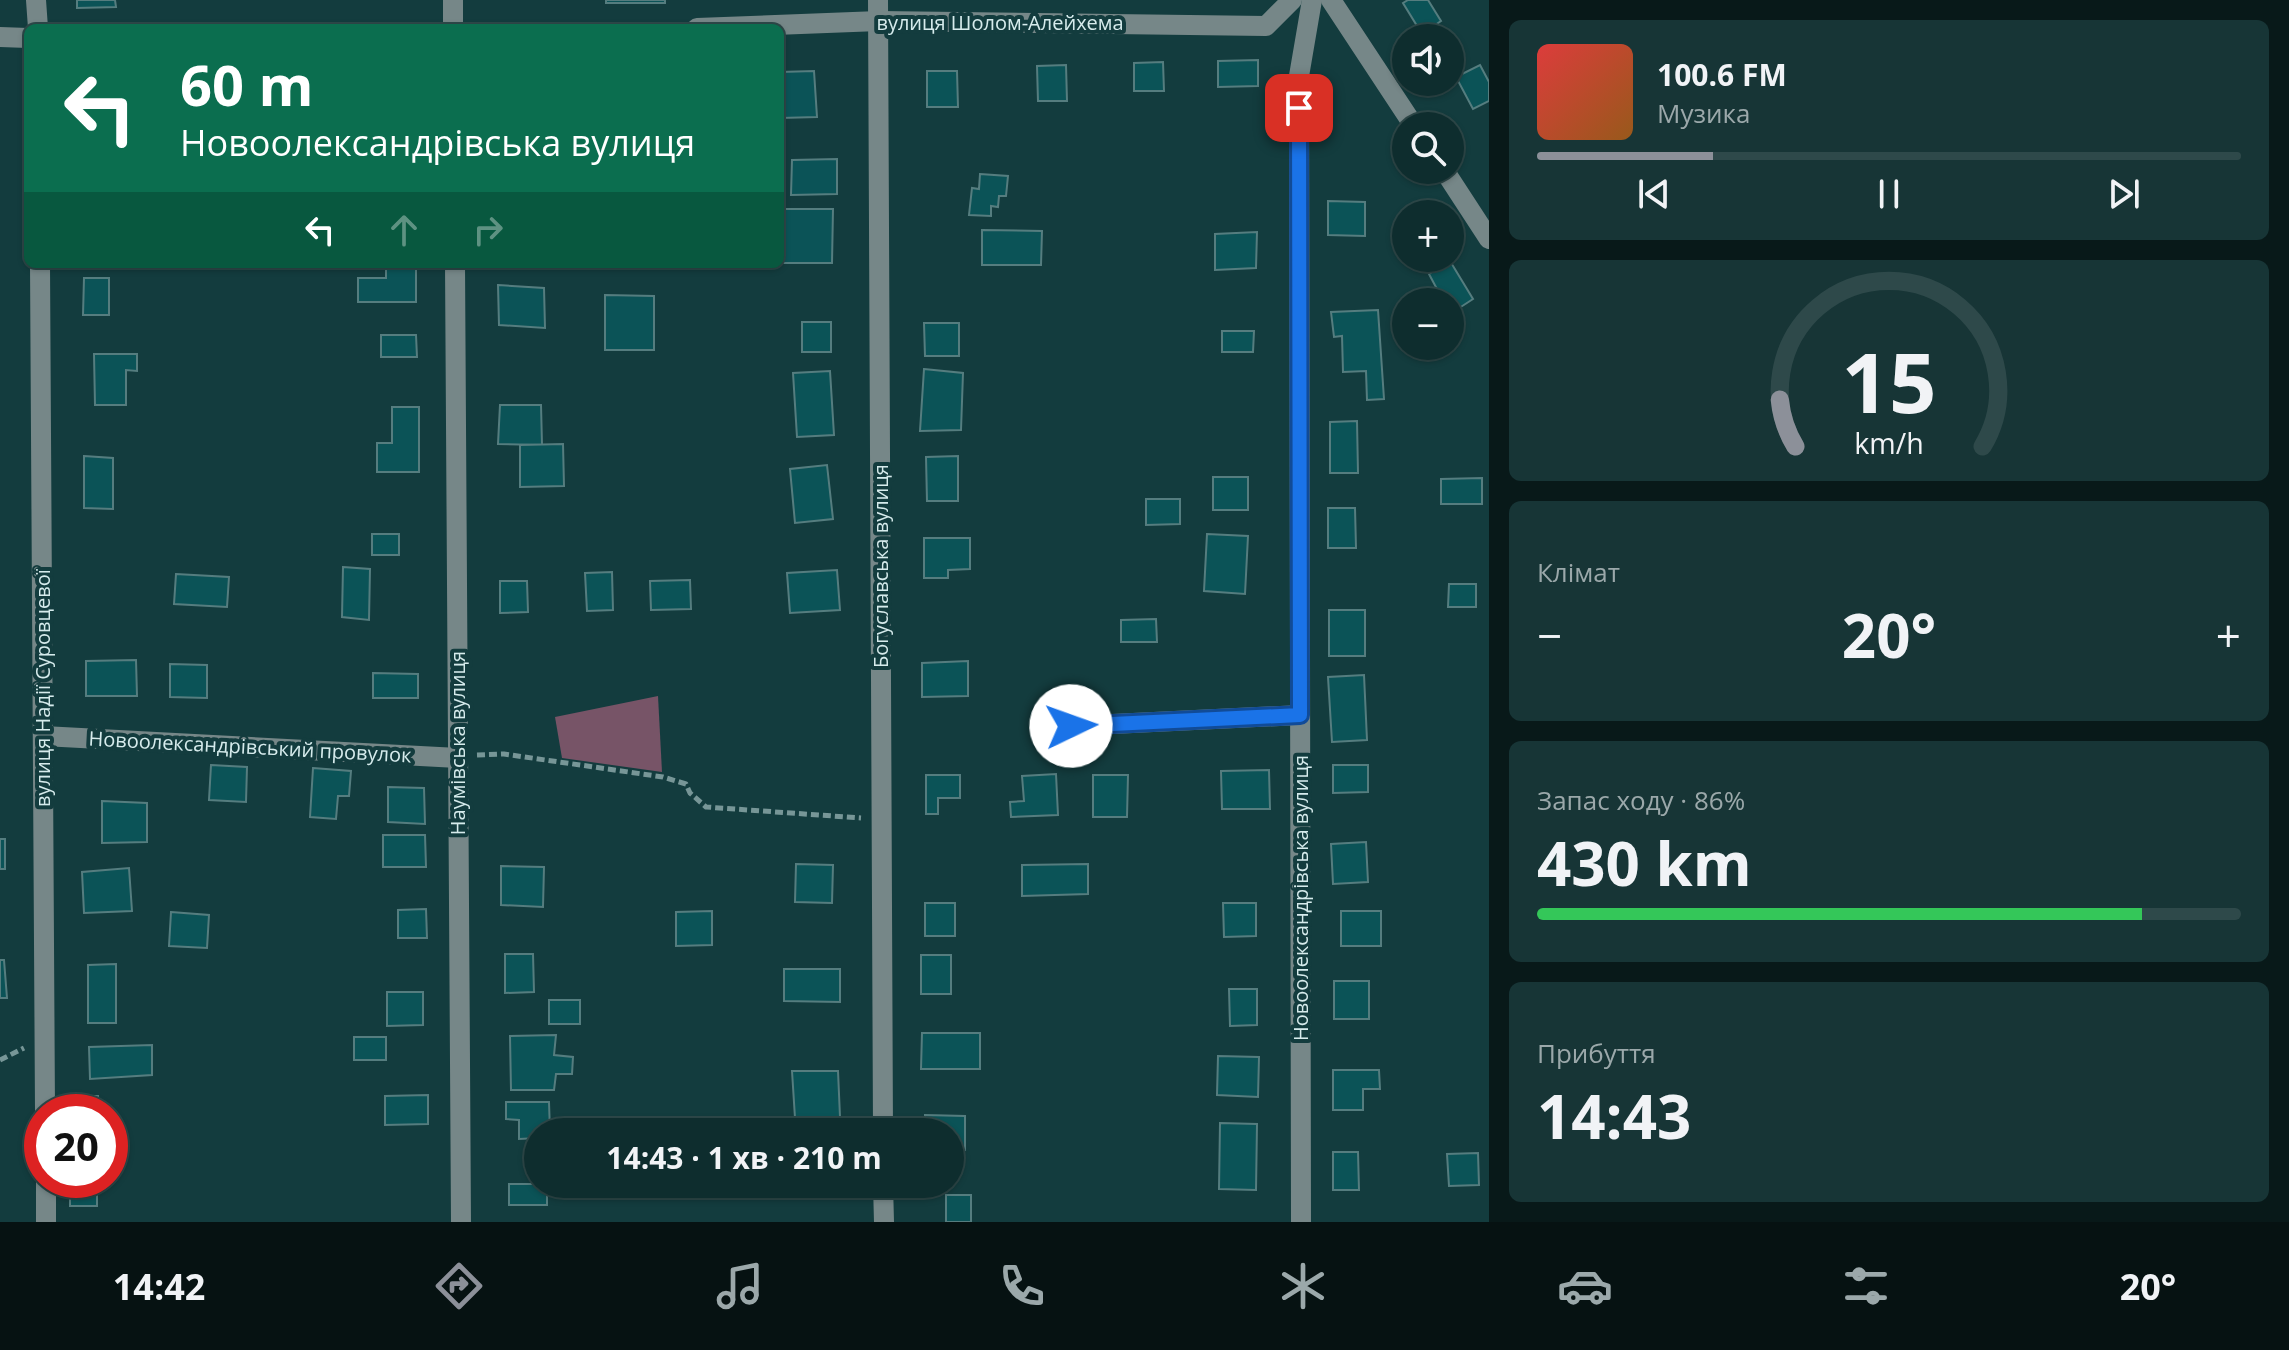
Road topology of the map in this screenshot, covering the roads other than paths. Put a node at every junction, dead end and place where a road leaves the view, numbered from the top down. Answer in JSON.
{"nodes":[{"id":1,"x":36,"y":0,"type":"edge"},
{"id":2,"x":453,"y":0,"type":"edge"},
{"id":3,"x":878,"y":0,"type":"edge"},
{"id":4,"x":1292,"y":0,"type":"edge"},
{"id":5,"x":1312,"y":0,"type":"edge"},
{"id":6,"x":1331,"y":0,"type":"edge"},
{"id":7,"x":879,"y":21,"type":"junction"},
{"id":8,"x":38,"y":24,"type":"edge"},
{"id":9,"x":453,"y":24,"type":"edge"},
{"id":10,"x":784,"y":25,"type":"edge"},
{"id":11,"x":0,"y":37,"type":"edge"},
{"id":12,"x":24,"y":38,"type":"edge"},
{"id":13,"x":1405,"y":112,"type":"edge"},
{"id":14,"x":1453,"y":184,"type":"edge"},
{"id":15,"x":1489,"y":239,"type":"edge"},
{"id":16,"x":40,"y":268,"type":"edge"},
{"id":17,"x":455,"y":268,"type":"edge"},
{"id":18,"x":1300,"y":715,"type":"junction"},
{"id":19,"x":1071,"y":726,"type":"dead end"},
{"id":20,"x":43,"y":736,"type":"junction"},
{"id":21,"x":458,"y":756,"type":"junction"},
{"id":22,"x":45,"y":1094,"type":"edge"},
{"id":23,"x":883,"y":1118,"type":"edge"},
{"id":24,"x":46,"y":1198,"type":"edge"},
{"id":25,"x":883,"y":1198,"type":"edge"},
{"id":26,"x":46,"y":1222,"type":"edge"},
{"id":27,"x":461,"y":1222,"type":"edge"},
{"id":28,"x":884,"y":1222,"type":"edge"},
{"id":29,"x":1301,"y":1222,"type":"edge"}],
"edges":[{"from":1,"to":8,"type":"street"},
{"from":2,"to":9,"type":"street"},
{"from":3,"to":7,"type":"street","name":"Богуславська вулиця"},
{"from":4,"to":7,"type":"street","name":"вулиця Шолом-Алейхема"},
{"from":5,"to":18,"type":"street","name":"Новоолександрівська вулиця"},
{"from":6,"to":13,"type":"street"},
{"from":7,"to":10,"type":"street","name":"вулиця Шолом-Алейхема"},
{"from":7,"to":23,"type":"street","name":"Богуславська вулиця"},
{"from":11,"to":12,"type":"street"},
{"from":14,"to":15,"type":"street"},
{"from":16,"to":20,"type":"street","name":"вулиця Надії Суровцевої"},
{"from":17,"to":21,"type":"street","name":"Наумівська вулиця"},
{"from":18,"to":19,"type":"street"},
{"from":18,"to":29,"type":"street","name":"Новоолександрівська вулиця"},
{"from":20,"to":21,"type":"street","name":"Новоолександрівський провулок"},
{"from":20,"to":22,"type":"street","name":"вулиця Надії Суровцевої"},
{"from":21,"to":27,"type":"street","name":"Наумівська вулиця"},
{"from":24,"to":26,"type":"street"},
{"from":25,"to":28,"type":"street"}]}
